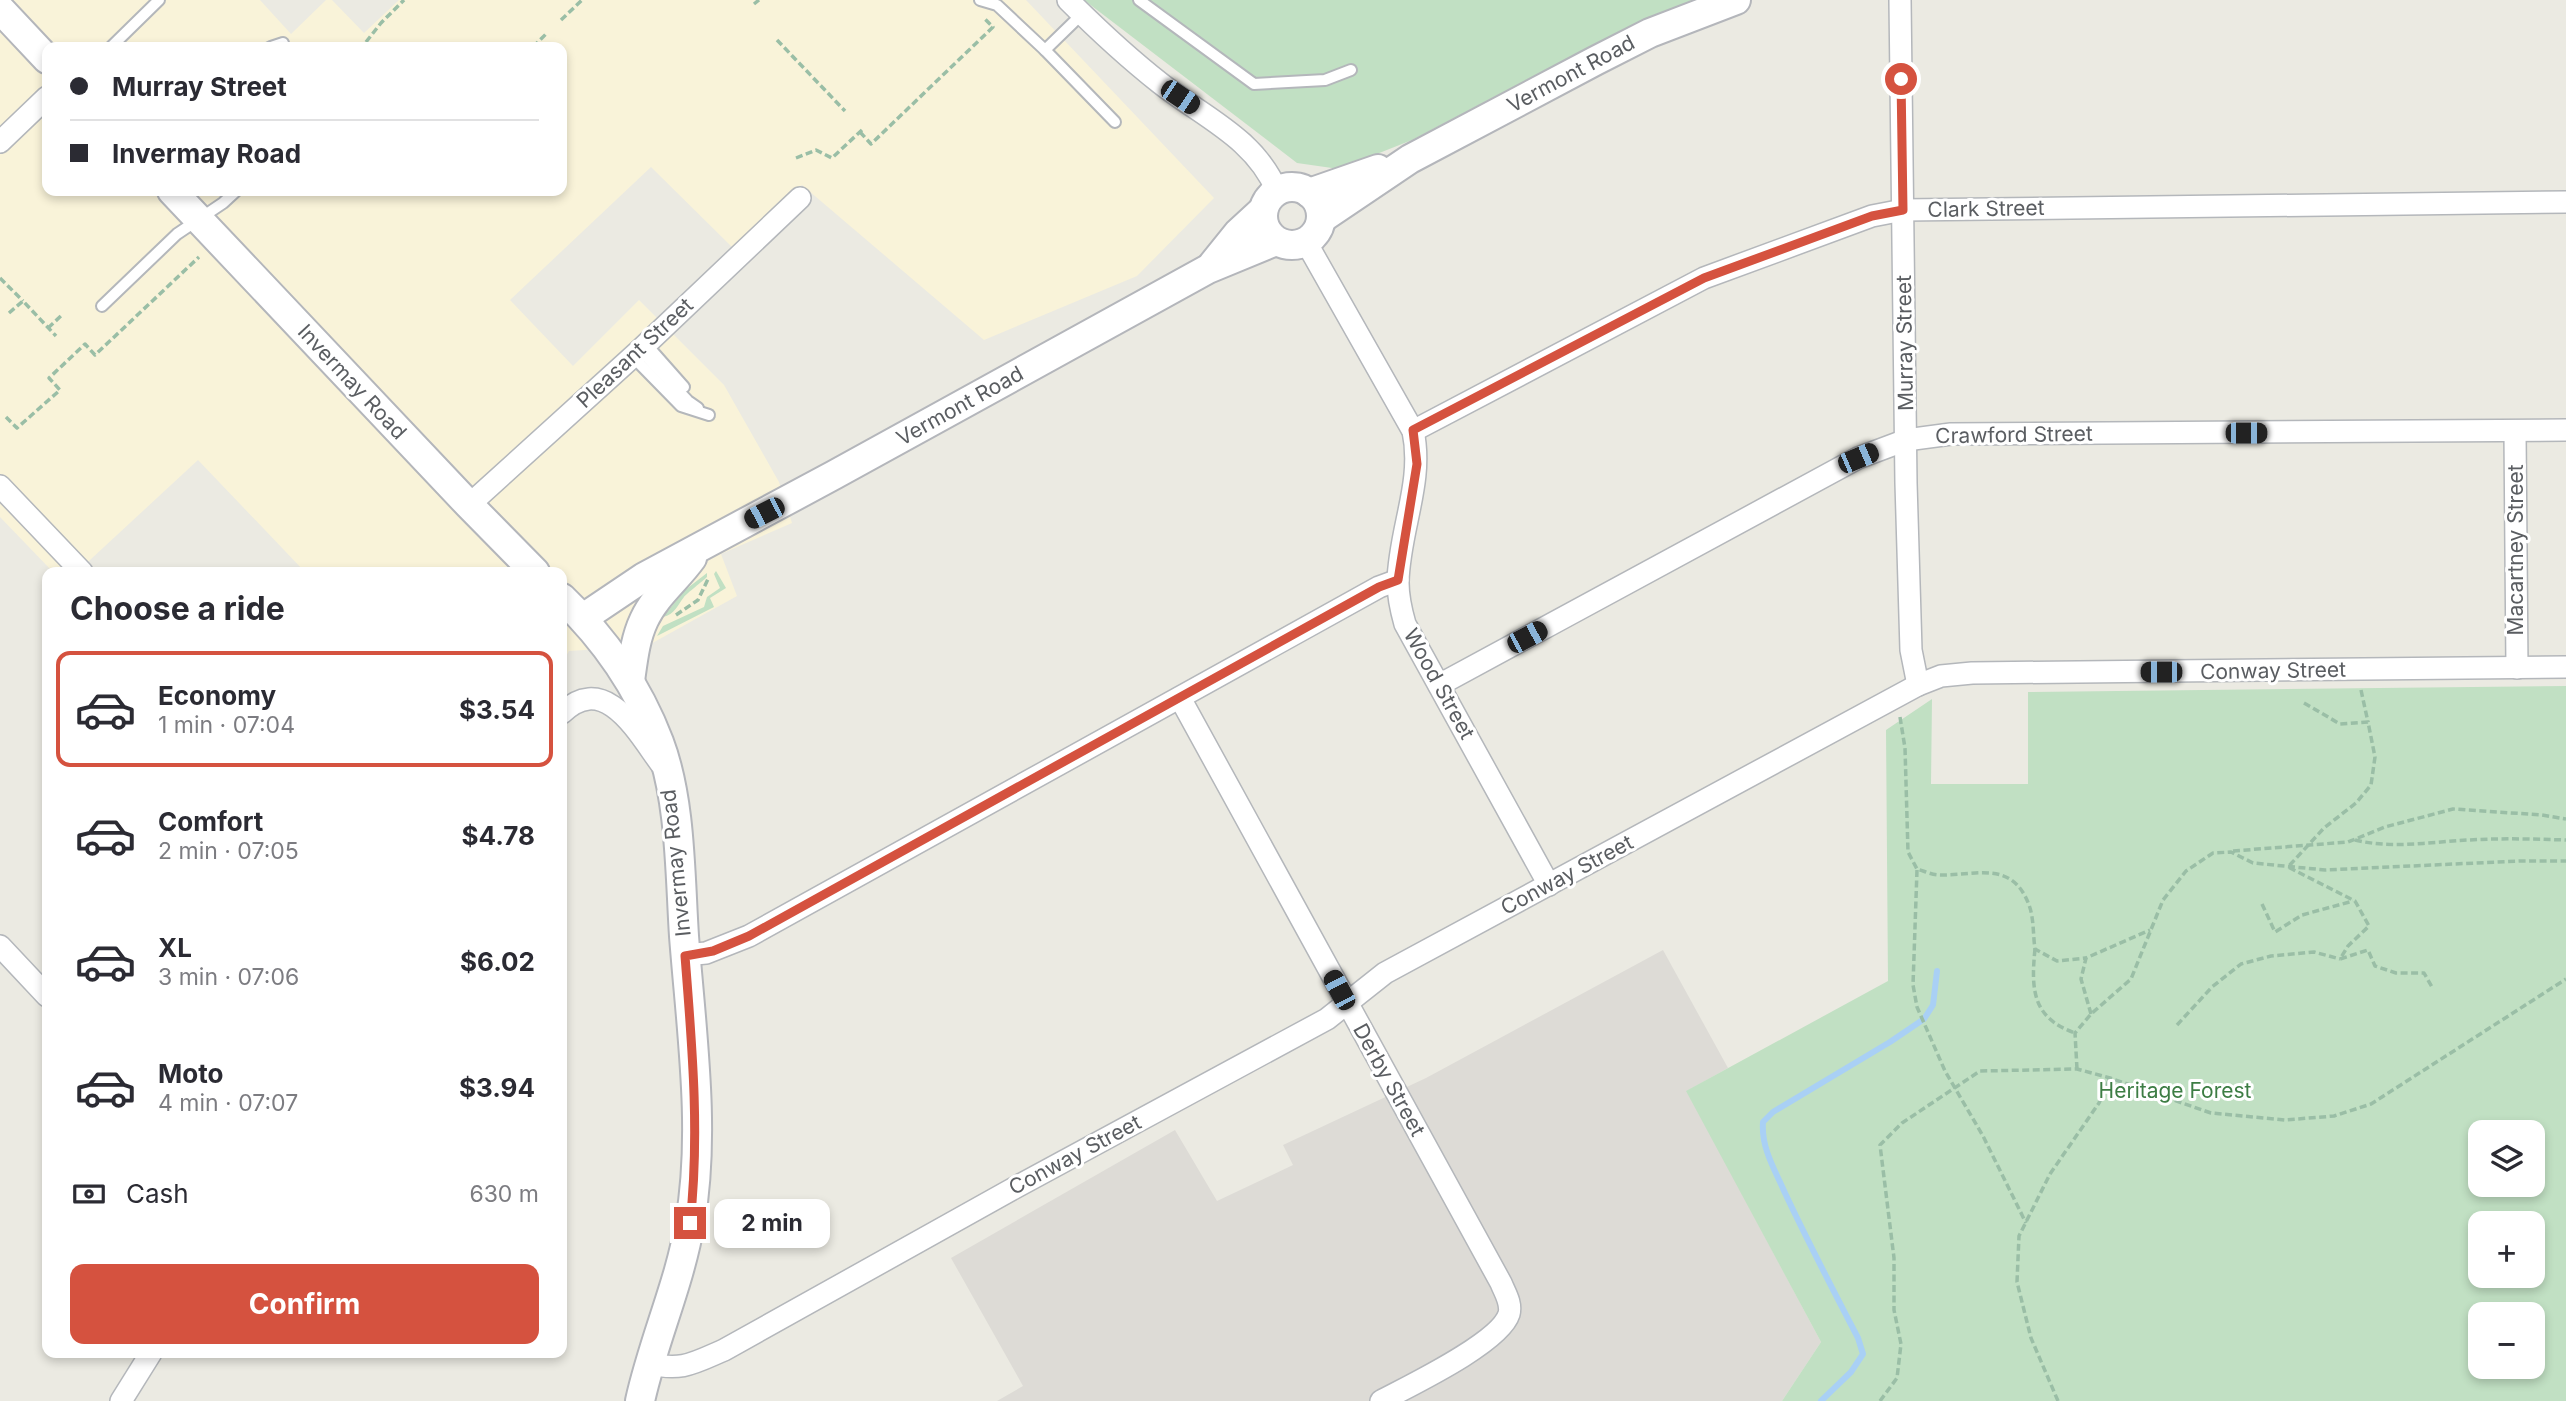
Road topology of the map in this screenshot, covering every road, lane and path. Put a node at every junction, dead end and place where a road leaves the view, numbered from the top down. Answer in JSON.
{"nodes":[{"id":1,"x":159,"y":0,"type":"edge"},
{"id":2,"x":404,"y":0,"type":"edge"},
{"id":3,"x":582,"y":0,"type":"edge"},
{"id":4,"x":759,"y":0,"type":"edge"},
{"id":5,"x":980,"y":0,"type":"edge"},
{"id":6,"x":1139,"y":0,"type":"edge"},
{"id":7,"x":1736,"y":0,"type":"edge"},
{"id":8,"x":1900,"y":0,"type":"edge"},
{"id":9,"x":754,"y":4,"type":"dead end"},
{"id":10,"x":992,"y":4,"type":"junction"},
{"id":11,"x":1075,"y":7,"type":"edge"},
{"id":12,"x":0,"y":9,"type":"edge"},
{"id":13,"x":561,"y":20,"type":"dead end"},
{"id":14,"x":547,"y":33,"type":"dead end"},
{"id":15,"x":778,"y":40,"type":"dead end"},
{"id":16,"x":366,"y":41,"type":"dead end"},
{"id":17,"x":116,"y":42,"type":"edge"},
{"id":18,"x":538,"y":42,"type":"edge"},
{"id":19,"x":1045,"y":50,"type":"junction"},
{"id":20,"x":42,"y":54,"type":"edge"},
{"id":21,"x":1351,"y":70,"type":"dead end"},
{"id":22,"x":42,"y":102,"type":"edge"},
{"id":23,"x":845,"y":111,"type":"dead end"},
{"id":24,"x":1115,"y":121,"type":"dead end"},
{"id":25,"x":0,"y":142,"type":"edge"},
{"id":26,"x":796,"y":158,"type":"dead end"},
{"id":27,"x":1410,"y":159,"type":"junction"},
{"id":28,"x":1309,"y":193,"type":"junction"},
{"id":29,"x":177,"y":196,"type":"edge"},
{"id":30,"x":231,"y":196,"type":"edge"},
{"id":31,"x":800,"y":198,"type":"dead end"},
{"id":32,"x":1270,"y":201,"type":"junction"},
{"id":33,"x":2566,"y":202,"type":"edge"},
{"id":34,"x":1903,"y":210,"type":"junction"},
{"id":35,"x":199,"y":219,"type":"junction"},
{"id":36,"x":1321,"y":219,"type":"junction"},
{"id":37,"x":1276,"y":241,"type":"junction"},
{"id":38,"x":1306,"y":242,"type":"junction"},
{"id":39,"x":199,"y":257,"type":"dead end"},
{"id":40,"x":1209,"y":269,"type":"junction"},
{"id":41,"x":0,"y":278,"type":"edge"},
{"id":42,"x":23,"y":301,"type":"junction"},
{"id":43,"x":102,"y":306,"type":"dead end"},
{"id":44,"x":9,"y":313,"type":"dead end"},
{"id":45,"x":62,"y":315,"type":"dead end"},
{"id":46,"x":48,"y":328,"type":"junction"},
{"id":47,"x":56,"y":336,"type":"dead end"},
{"id":48,"x":639,"y":350,"type":"junction"},
{"id":49,"x":6,"y":416,"type":"dead end"},
{"id":50,"x":1413,"y":430,"type":"junction"},
{"id":51,"x":2566,"y":430,"type":"edge"},
{"id":52,"x":2515,"y":432,"type":"junction"},
{"id":53,"x":1906,"y":440,"type":"junction"},
{"id":54,"x":0,"y":486,"type":"edge"},
{"id":55,"x":469,"y":505,"type":"junction"},
{"id":56,"x":703,"y":547,"type":"junction"},
{"id":57,"x":77,"y":567,"type":"edge"},
{"id":58,"x":530,"y":567,"type":"edge"},
{"id":59,"x":1398,"y":580,"type":"junction"},
{"id":60,"x":567,"y":603,"type":"edge"},
{"id":61,"x":590,"y":626,"type":"junction"},
{"id":62,"x":2557,"y":666,"type":"edge"},
{"id":63,"x":2517,"y":668,"type":"junction"},
{"id":64,"x":629,"y":681,"type":"junction"},
{"id":65,"x":2359,"y":681,"type":"dead end"},
{"id":66,"x":1439,"y":685,"type":"junction"},
{"id":67,"x":1918,"y":685,"type":"junction"},
{"id":68,"x":1180,"y":698,"type":"junction"},
{"id":69,"x":2304,"y":703,"type":"dead end"},
{"id":70,"x":567,"y":709,"type":"edge"},
{"id":71,"x":1899,"y":710,"type":"dead end"},
{"id":72,"x":2368,"y":722,"type":"junction"},
{"id":73,"x":667,"y":771,"type":"junction"},
{"id":74,"x":2566,"y":819,"type":"edge"},
{"id":75,"x":2355,"y":840,"type":"junction"},
{"id":76,"x":2566,"y":840,"type":"edge"},
{"id":77,"x":2309,"y":845,"type":"junction"},
{"id":78,"x":2231,"y":852,"type":"junction"},
{"id":79,"x":2566,"y":861,"type":"edge"},
{"id":80,"x":2288,"y":867,"type":"junction"},
{"id":81,"x":1917,"y":869,"type":"junction"},
{"id":82,"x":1549,"y":885,"type":"junction"},
{"id":83,"x":2356,"y":901,"type":"junction"},
{"id":84,"x":2262,"y":904,"type":"dead end"},
{"id":85,"x":2150,"y":930,"type":"junction"},
{"id":86,"x":0,"y":946,"type":"edge"},
{"id":87,"x":2035,"y":949,"type":"junction"},
{"id":88,"x":685,"y":956,"type":"junction"},
{"id":89,"x":2086,"y":958,"type":"junction"},
{"id":90,"x":2340,"y":959,"type":"junction"},
{"id":91,"x":2566,"y":979,"type":"edge"},
{"id":92,"x":2432,"y":986,"type":"dead end"},
{"id":93,"x":42,"y":991,"type":"edge"},
{"id":94,"x":1346,"y":1003,"type":"junction"},
{"id":95,"x":2091,"y":1014,"type":"junction"},
{"id":96,"x":2177,"y":1025,"type":"dead end"},
{"id":97,"x":2075,"y":1033,"type":"junction"},
{"id":98,"x":2077,"y":1069,"type":"junction"},
{"id":99,"x":2110,"y":1078,"type":"junction"},
{"id":100,"x":1954,"y":1088,"type":"junction"},
{"id":101,"x":2026,"y":1223,"type":"junction"},
{"id":102,"x":148,"y":1358,"type":"edge"},
{"id":103,"x":648,"y":1363,"type":"junction"},
{"id":104,"x":121,"y":1401,"type":"edge"},
{"id":105,"x":625,"y":1401,"type":"edge"},
{"id":106,"x":640,"y":1401,"type":"edge"},
{"id":107,"x":1381,"y":1401,"type":"edge"},
{"id":108,"x":1880,"y":1401,"type":"edge"},
{"id":109,"x":2058,"y":1401,"type":"edge"}],
"edges":[{"from":1,"to":17,"type":"lane"},
{"from":2,"to":16,"type":"path"},
{"from":3,"to":13,"type":"path"},
{"from":4,"to":9,"type":"path"},
{"from":5,"to":10,"type":"lane"},
{"from":6,"to":21,"type":"lane"},
{"from":7,"to":27,"type":"main road","name":"Vermont Road"},
{"from":8,"to":34,"type":"street","name":"Murray Street"},
{"from":10,"to":19,"type":"lane"},
{"from":10,"to":26,"type":"path"},
{"from":11,"to":19,"type":"lane"},
{"from":11,"to":32,"type":"street"},
{"from":12,"to":20,"type":"main road"},
{"from":14,"to":18,"type":"path"},
{"from":15,"to":23,"type":"path"},
{"from":19,"to":24,"type":"lane"},
{"from":22,"to":25,"type":"street"},
{"from":27,"to":28,"type":"main road","name":"Vermont Road"},
{"from":27,"to":36,"type":"main road","name":"Vermont Road"},
{"from":28,"to":32,"type":"main road","name":"Vermont Road"},
{"from":28,"to":36,"type":"main road"},
{"from":29,"to":35,"type":"main road","name":"Invermay Road"},
{"from":30,"to":35,"type":"lane"},
{"from":31,"to":48,"type":"street","name":"Pleasant Street"},
{"from":32,"to":37,"type":"main road"},
{"from":32,"to":40,"type":"main road","name":"Vermont Road"},
{"from":33,"to":34,"type":"street","name":"Clark Street"},
{"from":34,"to":50,"type":"street","name":"Clark Street"},
{"from":34,"to":53,"type":"street","name":"Murray Street"},
{"from":35,"to":43,"type":"lane"},
{"from":35,"to":55,"type":"main road","name":"Invermay Road"},
{"from":36,"to":38,"type":"main road","name":"Vermont Road"},
{"from":37,"to":38,"type":"main road","name":"Vermont Road"},
{"from":37,"to":40,"type":"main road","name":"Vermont Road"},
{"from":38,"to":50,"type":"street","name":"Wood Street"},
{"from":39,"to":49,"type":"path"},
{"from":40,"to":56,"type":"main road","name":"Vermont Road"},
{"from":41,"to":42,"type":"path"},
{"from":42,"to":44,"type":"path"},
{"from":42,"to":46,"type":"path"},
{"from":45,"to":46,"type":"path"},
{"from":46,"to":47,"type":"path"},
{"from":48,"to":48,"type":"lane"},
{"from":48,"to":55,"type":"street","name":"Pleasant Street"},
{"from":50,"to":59,"type":"street","name":"Wood Street"},
{"from":51,"to":52,"type":"street","name":"Crawford Street"},
{"from":52,"to":53,"type":"street","name":"Crawford Street"},
{"from":52,"to":63,"type":"street","name":"Macartney Street"},
{"from":53,"to":66,"type":"street","name":"Crawford Street"},
{"from":53,"to":67,"type":"street","name":"Murray Street"},
{"from":54,"to":57,"type":"street"},
{"from":55,"to":58,"type":"main road","name":"Invermay Road"},
{"from":56,"to":61,"type":"main road","name":"Vermont Road"},
{"from":56,"to":64,"type":"main road"},
{"from":59,"to":66,"type":"street","name":"Wood Street"},
{"from":59,"to":68,"type":"street"},
{"from":60,"to":61,"type":"main road","name":"Invermay Road"},
{"from":61,"to":64,"type":"main road","name":"Invermay Road"},
{"from":62,"to":63,"type":"street","name":"Conway Street"},
{"from":63,"to":67,"type":"street","name":"Conway Street"},
{"from":64,"to":73,"type":"main road","name":"Invermay Road"},
{"from":65,"to":72,"type":"path"},
{"from":66,"to":82,"type":"street","name":"Wood Street"},
{"from":67,"to":82,"type":"street","name":"Conway Street"},
{"from":68,"to":88,"type":"street"},
{"from":68,"to":94,"type":"street","name":"Derby Street"},
{"from":69,"to":72,"type":"path"},
{"from":70,"to":73,"type":"street"},
{"from":71,"to":81,"type":"path"},
{"from":72,"to":77,"type":"path"},
{"from":73,"to":88,"type":"main road","name":"Invermay Road"},
{"from":74,"to":75,"type":"path"},
{"from":75,"to":76,"type":"path"},
{"from":75,"to":77,"type":"path"},
{"from":77,"to":78,"type":"path"},
{"from":77,"to":80,"type":"path"},
{"from":78,"to":80,"type":"path"},
{"from":78,"to":85,"type":"path"},
{"from":79,"to":80,"type":"path"},
{"from":80,"to":83,"type":"path"},
{"from":81,"to":87,"type":"path"},
{"from":81,"to":100,"type":"path"},
{"from":82,"to":94,"type":"street","name":"Conway Street"},
{"from":83,"to":84,"type":"path"},
{"from":83,"to":90,"type":"path"},
{"from":85,"to":89,"type":"path"},
{"from":85,"to":95,"type":"path"},
{"from":86,"to":93,"type":"street"},
{"from":87,"to":89,"type":"path"},
{"from":87,"to":97,"type":"path"},
{"from":88,"to":103,"type":"main road","name":"Invermay Road"},
{"from":89,"to":95,"type":"path"},
{"from":90,"to":92,"type":"path"},
{"from":90,"to":96,"type":"path"},
{"from":91,"to":99,"type":"path"},
{"from":94,"to":103,"type":"street","name":"Conway Street"},
{"from":94,"to":107,"type":"street","name":"Derby Street"},
{"from":95,"to":97,"type":"path"},
{"from":97,"to":98,"type":"path"},
{"from":98,"to":99,"type":"path"},
{"from":98,"to":100,"type":"path"},
{"from":99,"to":101,"type":"path"},
{"from":100,"to":101,"type":"path"},
{"from":100,"to":108,"type":"path"},
{"from":101,"to":109,"type":"path"},
{"from":102,"to":104,"type":"street"},
{"from":103,"to":105,"type":"main road","name":"Invermay Road"},
{"from":103,"to":106,"type":"main road","name":"Invermay Road"}]}
